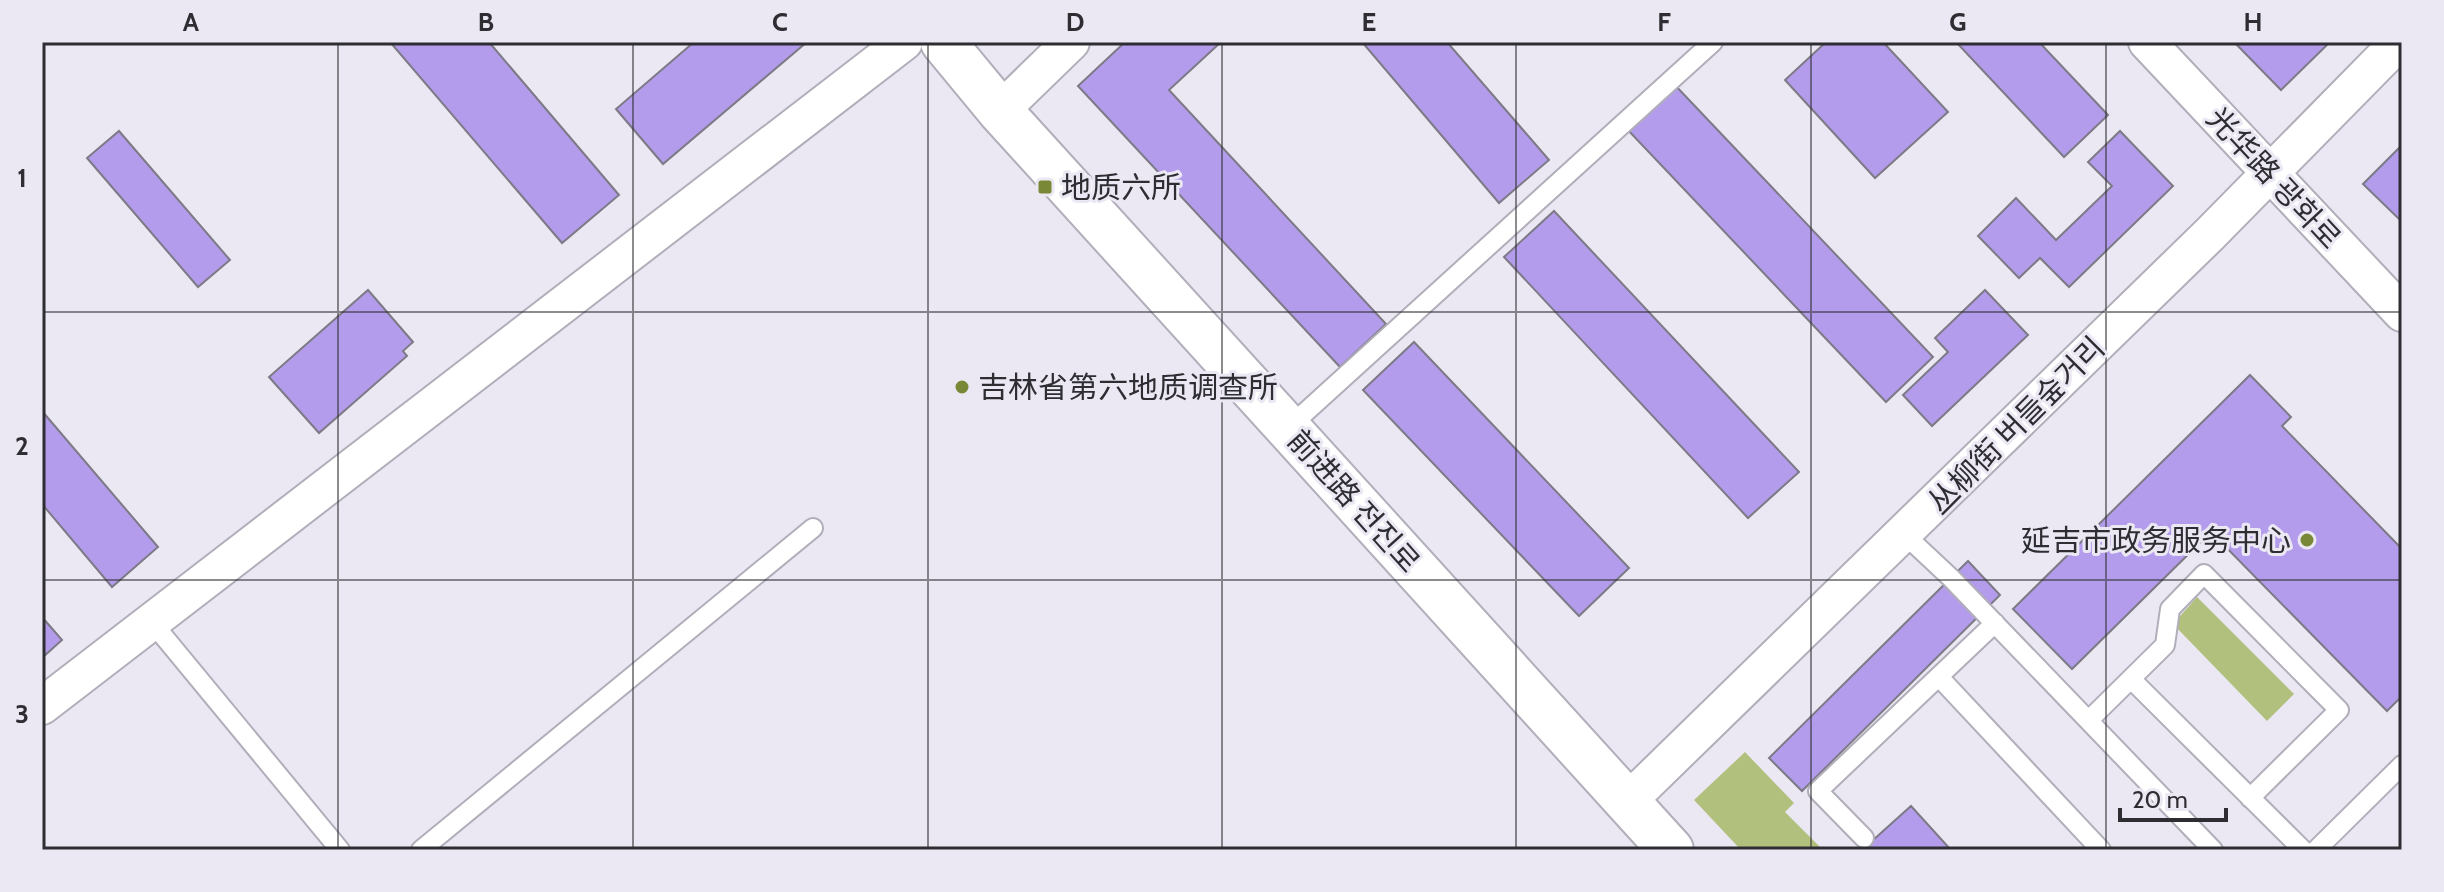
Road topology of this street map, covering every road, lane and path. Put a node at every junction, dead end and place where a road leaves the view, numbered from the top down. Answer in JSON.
{"nodes":[{"id":1,"x":904,"y":42,"type":"edge"},
{"id":2,"x":943,"y":42,"type":"edge"},
{"id":3,"x":1071,"y":42,"type":"edge"},
{"id":4,"x":1713,"y":42,"type":"edge"},
{"id":5,"x":2147,"y":42,"type":"edge"},
{"id":6,"x":2399,"y":42,"type":"edge"},
{"id":7,"x":1000,"y":111,"type":"junction"},
{"id":8,"x":2269,"y":172,"type":"junction"},
{"id":9,"x":2402,"y":313,"type":"edge"},
{"id":10,"x":1288,"y":428,"type":"junction"},
{"id":11,"x":813,"y":528,"type":"dead end"},
{"id":12,"x":1904,"y":534,"type":"junction"},
{"id":13,"x":151,"y":621,"type":"junction"},
{"id":14,"x":1995,"y":623,"type":"junction"},
{"id":15,"x":1939,"y":677,"type":"junction"},
{"id":16,"x":2131,"y":679,"type":"junction"},
{"id":17,"x":42,"y":706,"type":"edge"},
{"id":18,"x":2089,"y":720,"type":"junction"},
{"id":19,"x":2402,"y":765,"type":"edge"},
{"id":20,"x":2250,"y":798,"type":"junction"},
{"id":21,"x":1626,"y":803,"type":"junction"},
{"id":22,"x":1864,"y":838,"type":"dead end"},
{"id":23,"x":340,"y":850,"type":"edge"},
{"id":24,"x":421,"y":850,"type":"edge"},
{"id":25,"x":1671,"y":850,"type":"edge"},
{"id":26,"x":2101,"y":850,"type":"edge"},
{"id":27,"x":2213,"y":850,"type":"edge"},
{"id":28,"x":2303,"y":850,"type":"edge"},
{"id":29,"x":2316,"y":850,"type":"edge"}],
"edges":[{"from":1,"to":13,"type":"street"},
{"from":2,"to":7,"type":"street","name":"前进路 전진로"},
{"from":3,"to":7,"type":"street"},
{"from":4,"to":10,"type":"lane"},
{"from":5,"to":8,"type":"street","name":"光华路 광화로"},
{"from":6,"to":8,"type":"street","name":"丛柳街 버들숲거리"},
{"from":7,"to":10,"type":"street","name":"前进路 전진로"},
{"from":8,"to":9,"type":"street","name":"光华路 광화로"},
{"from":8,"to":12,"type":"street","name":"丛柳街 버들숲거리"},
{"from":10,"to":21,"type":"street","name":"前进路 전진로"},
{"from":11,"to":24,"type":"lane"},
{"from":12,"to":14,"type":"lane"},
{"from":12,"to":21,"type":"street","name":"丛柳街 버들숲거리"},
{"from":13,"to":17,"type":"street"},
{"from":13,"to":23,"type":"lane"},
{"from":14,"to":15,"type":"lane"},
{"from":14,"to":18,"type":"lane"},
{"from":15,"to":22,"type":"lane"},
{"from":15,"to":26,"type":"lane"},
{"from":16,"to":18,"type":"lane"},
{"from":16,"to":20,"type":"lane"},
{"from":16,"to":20,"type":"lane"},
{"from":18,"to":27,"type":"lane"},
{"from":19,"to":29,"type":"lane"},
{"from":20,"to":28,"type":"lane"},
{"from":21,"to":25,"type":"street","name":"前进路 전진로"}]}
